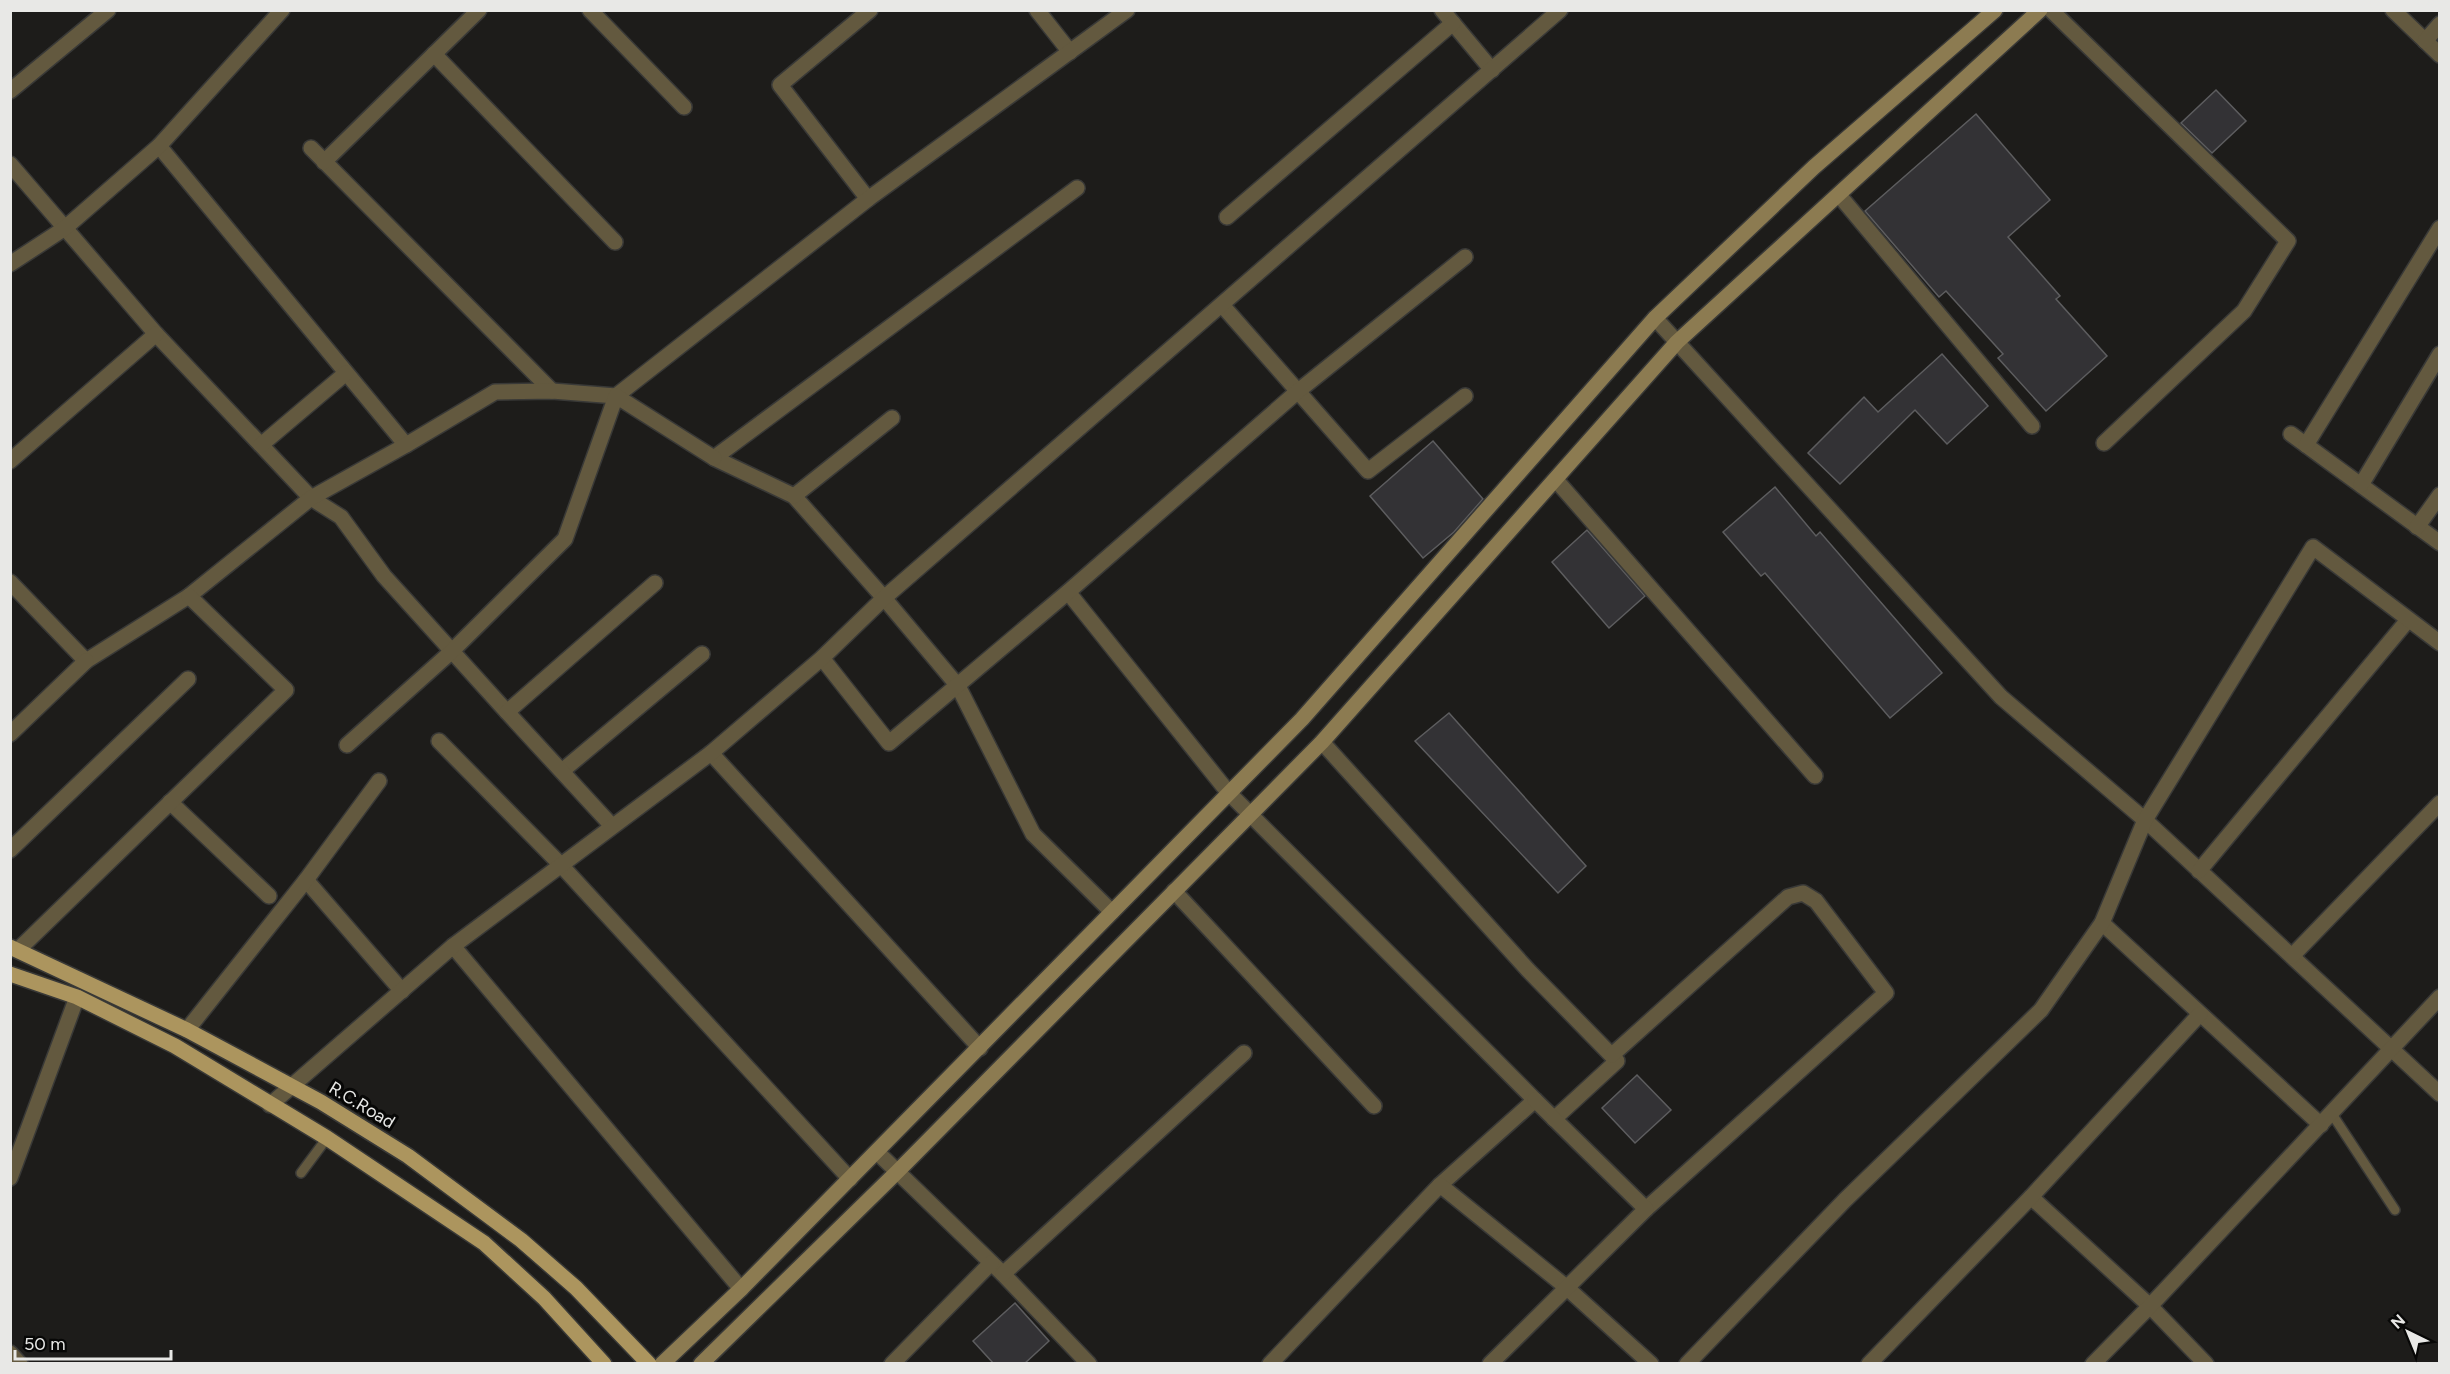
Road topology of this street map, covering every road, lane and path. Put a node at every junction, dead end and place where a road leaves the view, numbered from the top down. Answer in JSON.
{"nodes":[{"id":1,"x":108,"y":10,"type":"edge"},
{"id":2,"x":282,"y":10,"type":"edge"},
{"id":3,"x":479,"y":10,"type":"edge"},
{"id":4,"x":590,"y":10,"type":"edge"},
{"id":5,"x":870,"y":10,"type":"edge"},
{"id":6,"x":1037,"y":10,"type":"edge"},
{"id":7,"x":1127,"y":10,"type":"edge"},
{"id":8,"x":1442,"y":10,"type":"edge"},
{"id":9,"x":1560,"y":10,"type":"edge"},
{"id":10,"x":1995,"y":10,"type":"edge"},
{"id":11,"x":2040,"y":10,"type":"edge"},
{"id":12,"x":2051,"y":10,"type":"edge"},
{"id":13,"x":2393,"y":10,"type":"edge"},
{"id":14,"x":1452,"y":23,"type":"junction"},
{"id":15,"x":2439,"y":24,"type":"edge"},
{"id":16,"x":2425,"y":41,"type":"junction"},
{"id":17,"x":1070,"y":52,"type":"junction"},
{"id":18,"x":435,"y":54,"type":"junction"},
{"id":19,"x":2439,"y":55,"type":"edge"},
{"id":20,"x":1492,"y":70,"type":"junction"},
{"id":21,"x":10,"y":91,"type":"edge"},
{"id":22,"x":684,"y":107,"type":"dead end"},
{"id":23,"x":159,"y":146,"type":"junction"},
{"id":24,"x":311,"y":148,"type":"dead end"},
{"id":25,"x":324,"y":162,"type":"junction"},
{"id":26,"x":10,"y":164,"type":"edge"},
{"id":27,"x":1077,"y":188,"type":"dead end"},
{"id":28,"x":1839,"y":195,"type":"junction"},
{"id":29,"x":868,"y":199,"type":"junction"},
{"id":30,"x":1227,"y":217,"type":"dead end"},
{"id":31,"x":65,"y":228,"type":"junction"},
{"id":32,"x":2439,"y":228,"type":"edge"},
{"id":33,"x":615,"y":242,"type":"dead end"},
{"id":34,"x":1465,"y":257,"type":"dead end"},
{"id":35,"x":10,"y":264,"type":"edge"},
{"id":36,"x":1222,"y":305,"type":"junction"},
{"id":37,"x":1655,"y":318,"type":"junction"},
{"id":38,"x":156,"y":334,"type":"junction"},
{"id":39,"x":1677,"y":342,"type":"junction"},
{"id":40,"x":2439,"y":354,"type":"edge"},
{"id":41,"x":346,"y":373,"type":"junction"},
{"id":42,"x":552,"y":392,"type":"junction"},
{"id":43,"x":1297,"y":392,"type":"junction"},
{"id":44,"x":616,"y":396,"type":"junction"},
{"id":45,"x":1465,"y":396,"type":"dead end"},
{"id":46,"x":892,"y":418,"type":"dead end"},
{"id":47,"x":2031,"y":426,"type":"dead end"},
{"id":48,"x":2291,"y":434,"type":"dead end"},
{"id":49,"x":2104,"y":443,"type":"dead end"},
{"id":50,"x":261,"y":445,"type":"junction"},
{"id":51,"x":2306,"y":445,"type":"junction"},
{"id":52,"x":406,"y":446,"type":"junction"},
{"id":53,"x":714,"y":458,"type":"junction"},
{"id":54,"x":10,"y":461,"type":"edge"},
{"id":55,"x":1556,"y":480,"type":"junction"},
{"id":56,"x":2361,"y":484,"type":"junction"},
{"id":57,"x":2439,"y":495,"type":"edge"},
{"id":58,"x":794,"y":496,"type":"junction"},
{"id":59,"x":311,"y":498,"type":"junction"},
{"id":60,"x":2417,"y":527,"type":"junction"},
{"id":61,"x":2439,"y":543,"type":"edge"},
{"id":62,"x":10,"y":582,"type":"edge"},
{"id":63,"x":656,"y":583,"type":"dead end"},
{"id":64,"x":1068,"y":592,"type":"junction"},
{"id":65,"x":189,"y":596,"type":"junction"},
{"id":66,"x":884,"y":598,"type":"junction"},
{"id":67,"x":2408,"y":620,"type":"junction"},
{"id":68,"x":2439,"y":643,"type":"edge"},
{"id":69,"x":451,"y":652,"type":"junction"},
{"id":70,"x":702,"y":654,"type":"dead end"},
{"id":71,"x":822,"y":658,"type":"junction"},
{"id":72,"x":86,"y":661,"type":"junction"},
{"id":73,"x":188,"y":679,"type":"dead end"},
{"id":74,"x":958,"y":686,"type":"junction"},
{"id":75,"x":507,"y":712,"type":"junction"},
{"id":76,"x":10,"y":734,"type":"edge"},
{"id":77,"x":439,"y":741,"type":"dead end"},
{"id":78,"x":1322,"y":742,"type":"junction"},
{"id":79,"x":347,"y":746,"type":"dead end"},
{"id":80,"x":711,"y":753,"type":"junction"},
{"id":81,"x":562,"y":771,"type":"junction"},
{"id":82,"x":1815,"y":776,"type":"dead end"},
{"id":83,"x":379,"y":781,"type":"dead end"},
{"id":84,"x":1228,"y":792,"type":"junction"},
{"id":85,"x":170,"y":802,"type":"junction"},
{"id":86,"x":2439,"y":802,"type":"edge"},
{"id":87,"x":1250,"y":814,"type":"junction"},
{"id":88,"x":2145,"y":820,"type":"junction"},
{"id":89,"x":612,"y":826,"type":"junction"},
{"id":90,"x":10,"y":850,"type":"edge"},
{"id":91,"x":560,"y":864,"type":"junction"},
{"id":92,"x":2199,"y":871,"type":"junction"},
{"id":93,"x":306,"y":880,"type":"junction"},
{"id":94,"x":1174,"y":891,"type":"junction"},
{"id":95,"x":269,"y":896,"type":"dead end"},
{"id":96,"x":1112,"y":912,"type":"junction"},
{"id":97,"x":2102,"y":923,"type":"junction"},
{"id":98,"x":453,"y":946,"type":"junction"},
{"id":99,"x":14,"y":949,"type":"edge"},
{"id":100,"x":2292,"y":956,"type":"junction"},
{"id":101,"x":10,"y":974,"type":"edge"},
{"id":102,"x":402,"y":991,"type":"junction"},
{"id":103,"x":77,"y":997,"type":"junction"},
{"id":104,"x":2439,"y":997,"type":"edge"},
{"id":105,"x":2200,"y":1014,"type":"junction"},
{"id":106,"x":187,"y":1030,"type":"junction"},
{"id":107,"x":980,"y":1048,"type":"junction"},
{"id":108,"x":2391,"y":1048,"type":"junction"},
{"id":109,"x":1244,"y":1053,"type":"dead end"},
{"id":110,"x":1612,"y":1055,"type":"junction"},
{"id":111,"x":291,"y":1087,"type":"junction"},
{"id":112,"x":2439,"y":1094,"type":"edge"},
{"id":113,"x":1535,"y":1100,"type":"junction"},
{"id":114,"x":270,"y":1105,"type":"junction"},
{"id":115,"x":1374,"y":1106,"type":"dead end"},
{"id":116,"x":1554,"y":1119,"type":"junction"},
{"id":117,"x":2327,"y":1119,"type":"junction"},
{"id":118,"x":327,"y":1138,"type":"junction"},
{"id":119,"x":877,"y":1152,"type":"junction"},
{"id":120,"x":897,"y":1172,"type":"junction"},
{"id":121,"x":301,"y":1173,"type":"dead end"},
{"id":122,"x":10,"y":1178,"type":"edge"},
{"id":123,"x":850,"y":1179,"type":"junction"},
{"id":124,"x":1440,"y":1185,"type":"junction"},
{"id":125,"x":2031,"y":1197,"type":"junction"},
{"id":126,"x":1646,"y":1209,"type":"junction"},
{"id":127,"x":2395,"y":1210,"type":"dead end"},
{"id":128,"x":991,"y":1263,"type":"junction"},
{"id":129,"x":1003,"y":1274,"type":"junction"},
{"id":130,"x":1566,"y":1287,"type":"junction"},
{"id":131,"x":741,"y":1290,"type":"junction"},
{"id":132,"x":2151,"y":1306,"type":"junction"},
{"id":133,"x":10,"y":1353,"type":"edge"},
{"id":134,"x":21,"y":1364,"type":"edge"},
{"id":135,"x":604,"y":1364,"type":"edge"},
{"id":136,"x":649,"y":1364,"type":"edge"},
{"id":137,"x":662,"y":1364,"type":"edge"},
{"id":138,"x":701,"y":1364,"type":"edge"},
{"id":139,"x":892,"y":1364,"type":"edge"},
{"id":140,"x":1089,"y":1364,"type":"edge"},
{"id":141,"x":1270,"y":1364,"type":"edge"},
{"id":142,"x":1490,"y":1364,"type":"edge"},
{"id":143,"x":1651,"y":1364,"type":"edge"},
{"id":144,"x":1687,"y":1364,"type":"edge"},
{"id":145,"x":1869,"y":1364,"type":"edge"},
{"id":146,"x":2093,"y":1364,"type":"edge"},
{"id":147,"x":2206,"y":1364,"type":"edge"}],
"edges":[{"from":1,"to":21,"type":"street"},
{"from":2,"to":23,"type":"street"},
{"from":3,"to":18,"type":"street"},
{"from":4,"to":22,"type":"street"},
{"from":5,"to":29,"type":"street"},
{"from":6,"to":17,"type":"street"},
{"from":7,"to":17,"type":"street"},
{"from":8,"to":14,"type":"street"},
{"from":9,"to":20,"type":"street"},
{"from":10,"to":37,"type":"street"},
{"from":11,"to":28,"type":"street"},
{"from":12,"to":49,"type":"street"},
{"from":13,"to":16,"type":"street"},
{"from":14,"to":20,"type":"street"},
{"from":14,"to":30,"type":"street"},
{"from":15,"to":16,"type":"street"},
{"from":16,"to":19,"type":"street"},
{"from":17,"to":29,"type":"street"},
{"from":18,"to":25,"type":"street"},
{"from":18,"to":33,"type":"street"},
{"from":20,"to":36,"type":"street"},
{"from":23,"to":31,"type":"street"},
{"from":23,"to":41,"type":"street"},
{"from":24,"to":25,"type":"street"},
{"from":25,"to":42,"type":"street"},
{"from":26,"to":31,"type":"street"},
{"from":27,"to":53,"type":"street"},
{"from":28,"to":39,"type":"street"},
{"from":28,"to":47,"type":"street"},
{"from":29,"to":44,"type":"street"},
{"from":31,"to":35,"type":"street"},
{"from":31,"to":38,"type":"street"},
{"from":32,"to":51,"type":"street"},
{"from":34,"to":43,"type":"street"},
{"from":36,"to":43,"type":"street"},
{"from":36,"to":66,"type":"street"},
{"from":37,"to":39,"type":"street"},
{"from":37,"to":84,"type":"street"},
{"from":38,"to":50,"type":"street"},
{"from":38,"to":54,"type":"street"},
{"from":39,"to":55,"type":"street"},
{"from":39,"to":88,"type":"street"},
{"from":40,"to":56,"type":"street"},
{"from":41,"to":50,"type":"street"},
{"from":41,"to":52,"type":"street"},
{"from":42,"to":44,"type":"street"},
{"from":42,"to":52,"type":"street"},
{"from":43,"to":45,"type":"street"},
{"from":43,"to":64,"type":"street"},
{"from":44,"to":53,"type":"street"},
{"from":44,"to":69,"type":"street"},
{"from":46,"to":58,"type":"street"},
{"from":48,"to":51,"type":"street"},
{"from":50,"to":59,"type":"street"},
{"from":51,"to":56,"type":"street"},
{"from":52,"to":59,"type":"street"},
{"from":53,"to":58,"type":"street"},
{"from":55,"to":78,"type":"street"},
{"from":55,"to":82,"type":"street"},
{"from":56,"to":60,"type":"street"},
{"from":57,"to":60,"type":"street"},
{"from":58,"to":66,"type":"street"},
{"from":59,"to":65,"type":"street"},
{"from":59,"to":69,"type":"street"},
{"from":60,"to":61,"type":"street"},
{"from":62,"to":72,"type":"street"},
{"from":63,"to":75,"type":"street"},
{"from":64,"to":74,"type":"street"},
{"from":64,"to":84,"type":"street"},
{"from":65,"to":72,"type":"street"},
{"from":65,"to":85,"type":"street"},
{"from":66,"to":71,"type":"street"},
{"from":66,"to":74,"type":"street"},
{"from":67,"to":68,"type":"street"},
{"from":67,"to":88,"type":"street"},
{"from":67,"to":92,"type":"street"},
{"from":69,"to":75,"type":"street"},
{"from":69,"to":79,"type":"street"},
{"from":70,"to":81,"type":"street"},
{"from":71,"to":74,"type":"street"},
{"from":71,"to":80,"type":"street"},
{"from":72,"to":76,"type":"street"},
{"from":73,"to":90,"type":"street"},
{"from":74,"to":96,"type":"street"},
{"from":75,"to":81,"type":"street"},
{"from":77,"to":91,"type":"street"},
{"from":78,"to":87,"type":"street"},
{"from":78,"to":110,"type":"street"},
{"from":80,"to":89,"type":"street"},
{"from":80,"to":107,"type":"street"},
{"from":81,"to":89,"type":"street"},
{"from":83,"to":93,"type":"street"},
{"from":84,"to":87,"type":"street"},
{"from":84,"to":96,"type":"street"},
{"from":85,"to":95,"type":"street"},
{"from":85,"to":99,"type":"street"},
{"from":86,"to":100,"type":"street"},
{"from":87,"to":94,"type":"street"},
{"from":87,"to":113,"type":"street"},
{"from":88,"to":92,"type":"street"},
{"from":88,"to":97,"type":"street"},
{"from":89,"to":91,"type":"street"},
{"from":91,"to":98,"type":"street"},
{"from":91,"to":123,"type":"street"},
{"from":92,"to":100,"type":"street"},
{"from":93,"to":102,"type":"street"},
{"from":93,"to":106,"type":"street"},
{"from":94,"to":115,"type":"street"},
{"from":94,"to":120,"type":"street"},
{"from":96,"to":107,"type":"street"},
{"from":97,"to":105,"type":"street"},
{"from":97,"to":144,"type":"street"},
{"from":98,"to":102,"type":"street"},
{"from":98,"to":131,"type":"street"},
{"from":99,"to":106,"type":"main road","name":"R.C.Road"},
{"from":100,"to":108,"type":"street"},
{"from":101,"to":103,"type":"main road"},
{"from":102,"to":111,"type":"street"},
{"from":103,"to":114,"type":"main road"},
{"from":103,"to":122,"type":"street"},
{"from":104,"to":108,"type":"street"},
{"from":105,"to":117,"type":"street"},
{"from":105,"to":125,"type":"street"},
{"from":106,"to":111,"type":"main road","name":"R.C.Road"},
{"from":107,"to":119,"type":"street"},
{"from":108,"to":112,"type":"street"},
{"from":108,"to":117,"type":"street"},
{"from":109,"to":129,"type":"street"},
{"from":110,"to":116,"type":"street"},
{"from":110,"to":126,"type":"street"},
{"from":111,"to":114,"type":"street"},
{"from":111,"to":136,"type":"main road","name":"R.C.Road"},
{"from":113,"to":116,"type":"street"},
{"from":113,"to":124,"type":"street"},
{"from":114,"to":118,"type":"main road"},
{"from":116,"to":126,"type":"street"},
{"from":117,"to":127,"type":"lane"},
{"from":117,"to":132,"type":"street"},
{"from":118,"to":121,"type":"lane"},
{"from":118,"to":135,"type":"main road"},
{"from":119,"to":120,"type":"street"},
{"from":119,"to":123,"type":"street"},
{"from":120,"to":128,"type":"street"},
{"from":120,"to":138,"type":"street"},
{"from":123,"to":131,"type":"street"},
{"from":124,"to":130,"type":"street"},
{"from":124,"to":141,"type":"street"},
{"from":125,"to":132,"type":"street"},
{"from":125,"to":145,"type":"street"},
{"from":126,"to":130,"type":"street"},
{"from":128,"to":129,"type":"street"},
{"from":128,"to":139,"type":"street"},
{"from":129,"to":140,"type":"street"},
{"from":130,"to":142,"type":"street"},
{"from":130,"to":143,"type":"street"},
{"from":131,"to":137,"type":"street"},
{"from":132,"to":146,"type":"street"},
{"from":132,"to":147,"type":"street"},
{"from":133,"to":134,"type":"street"}]}
